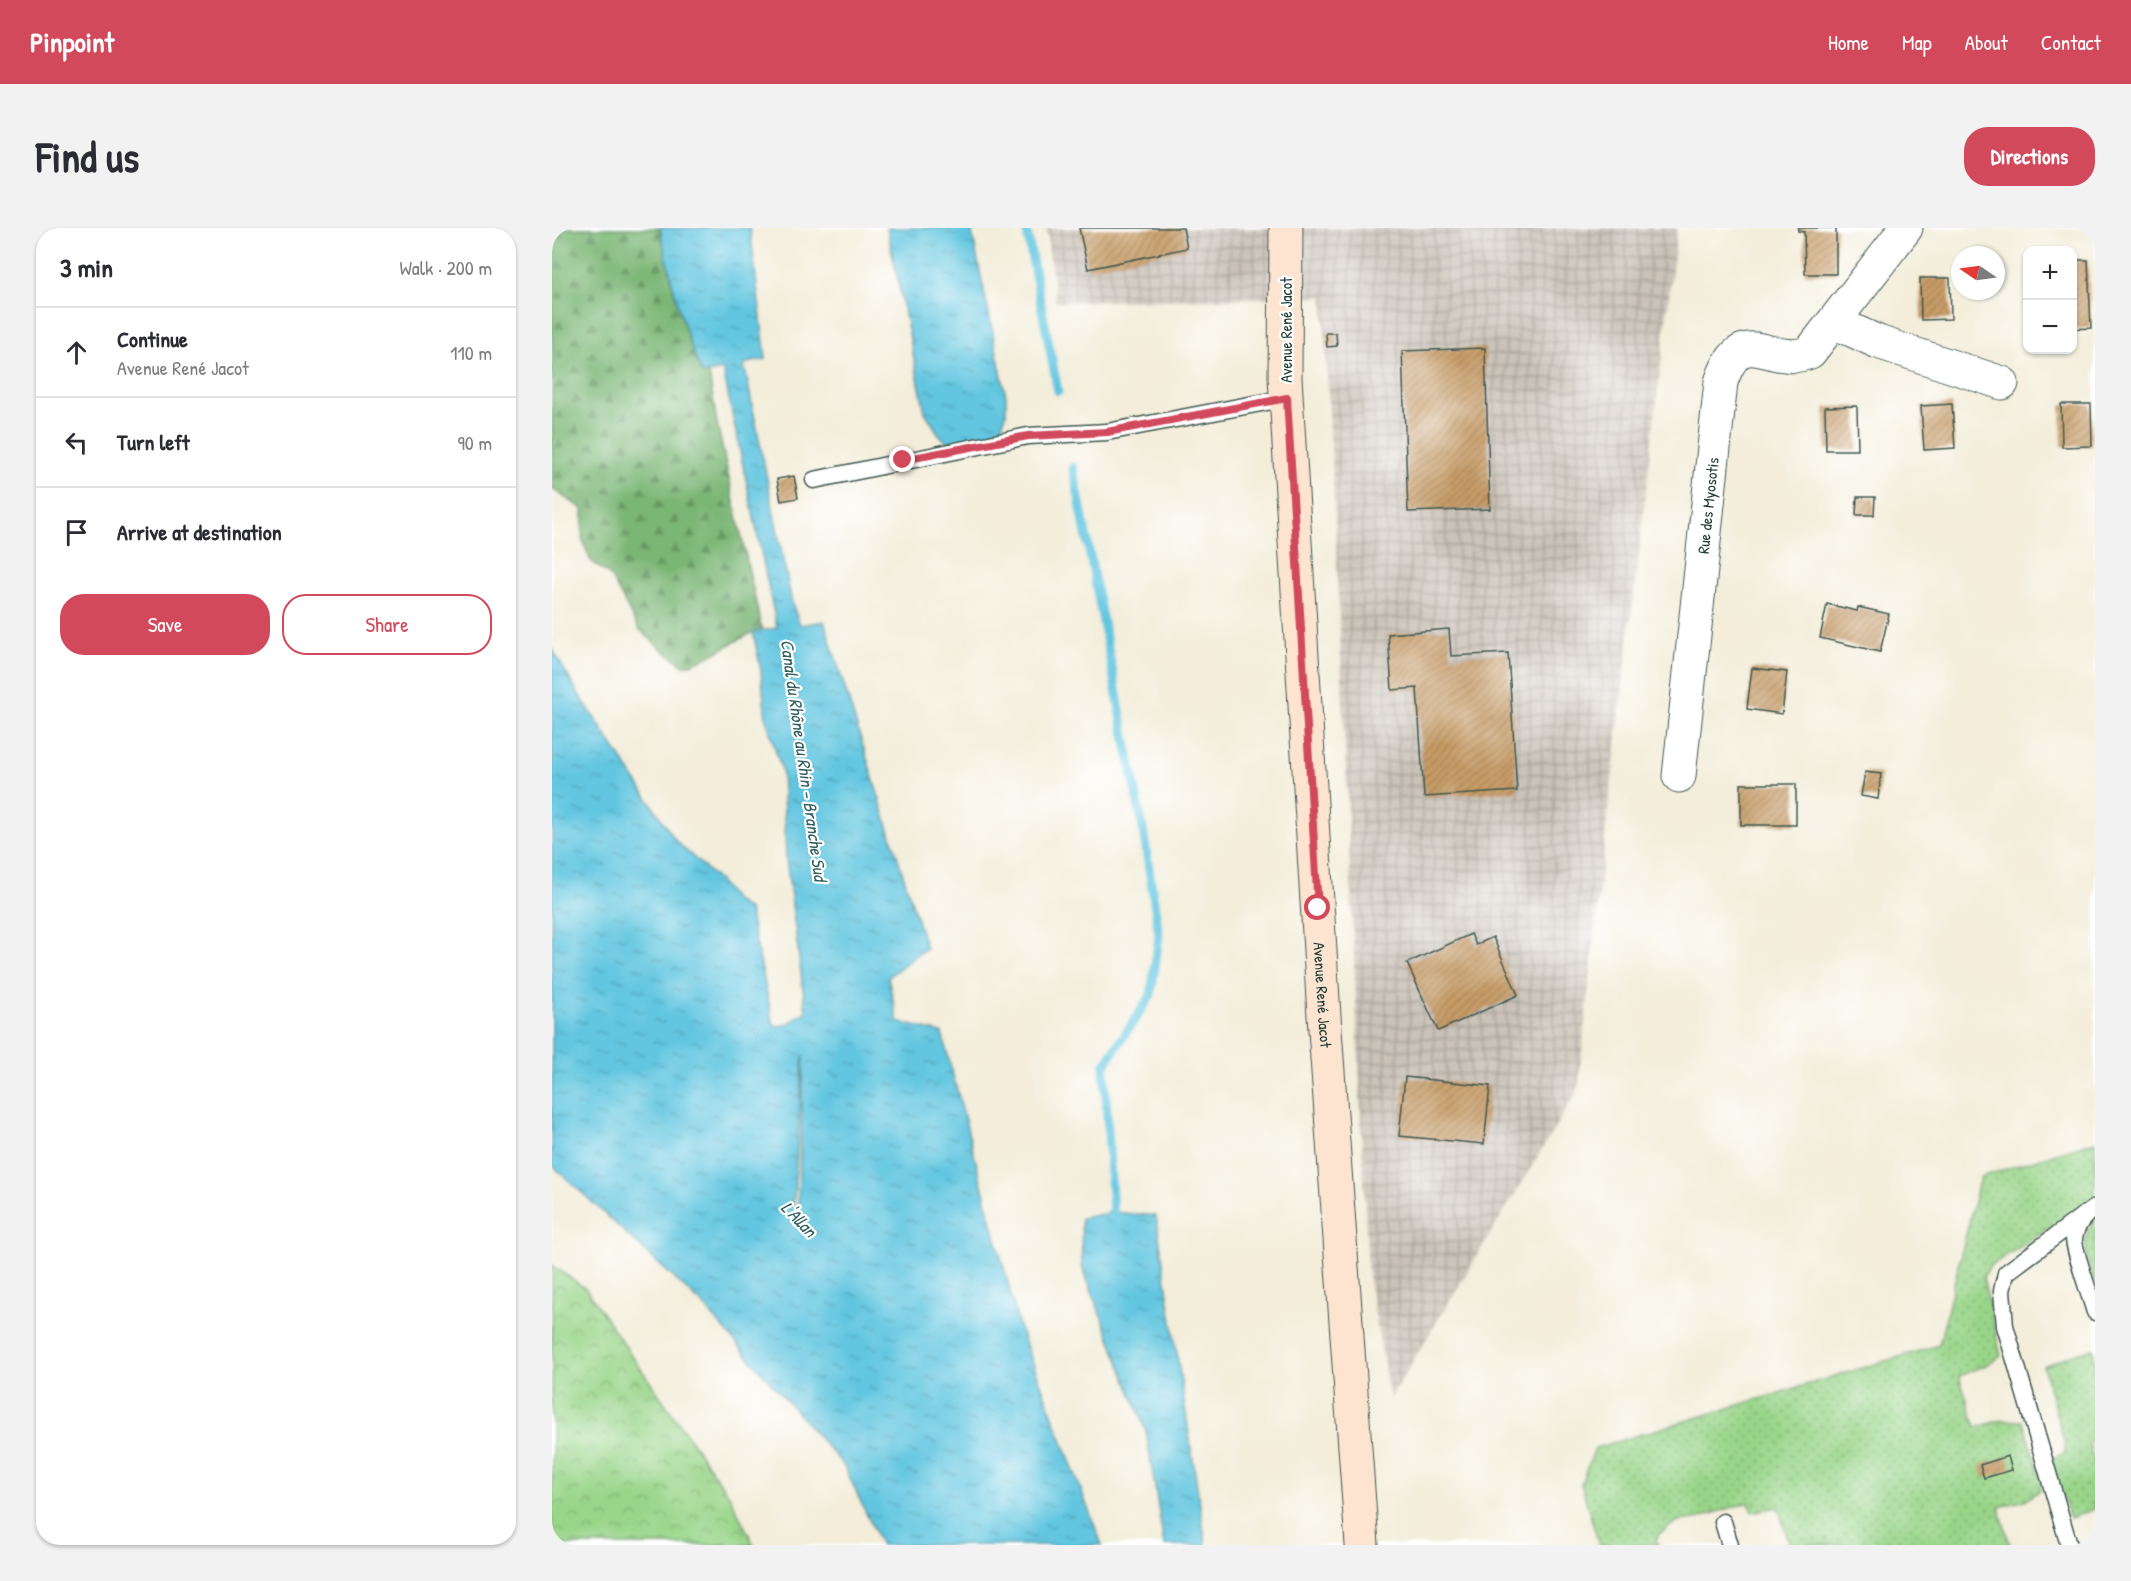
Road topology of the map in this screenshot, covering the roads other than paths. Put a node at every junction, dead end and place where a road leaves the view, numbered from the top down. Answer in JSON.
{"nodes":[{"id":1,"x":1286,"y":228,"type":"edge"},
{"id":2,"x":1906,"y":228,"type":"edge"},
{"id":3,"x":1834,"y":322,"type":"junction"},
{"id":4,"x":2002,"y":383,"type":"dead end"},
{"id":5,"x":1287,"y":398,"type":"junction"},
{"id":6,"x":814,"y":480,"type":"dead end"},
{"id":7,"x":1679,"y":776,"type":"dead end"},
{"id":8,"x":2090,"y":1211,"type":"edge"},
{"id":9,"x":2095,"y":1312,"type":"edge"},
{"id":10,"x":1723,"y":1522,"type":"dead end"},
{"id":11,"x":1362,"y":1545,"type":"edge"},
{"id":12,"x":1730,"y":1545,"type":"edge"},
{"id":13,"x":2069,"y":1545,"type":"edge"}],
"edges":[{"from":1,"to":5,"type":"main road","name":"Avenue René Jacot"},
{"from":2,"to":3,"type":"street","name":"Rue des Myosotis"},
{"from":3,"to":4,"type":"street"},
{"from":3,"to":7,"type":"street","name":"Rue des Myosotis"},
{"from":5,"to":6,"type":"lane"},
{"from":5,"to":11,"type":"main road","name":"Avenue René Jacot"},
{"from":8,"to":9,"type":"lane"},
{"from":8,"to":13,"type":"lane"},
{"from":10,"to":12,"type":"lane"}]}
